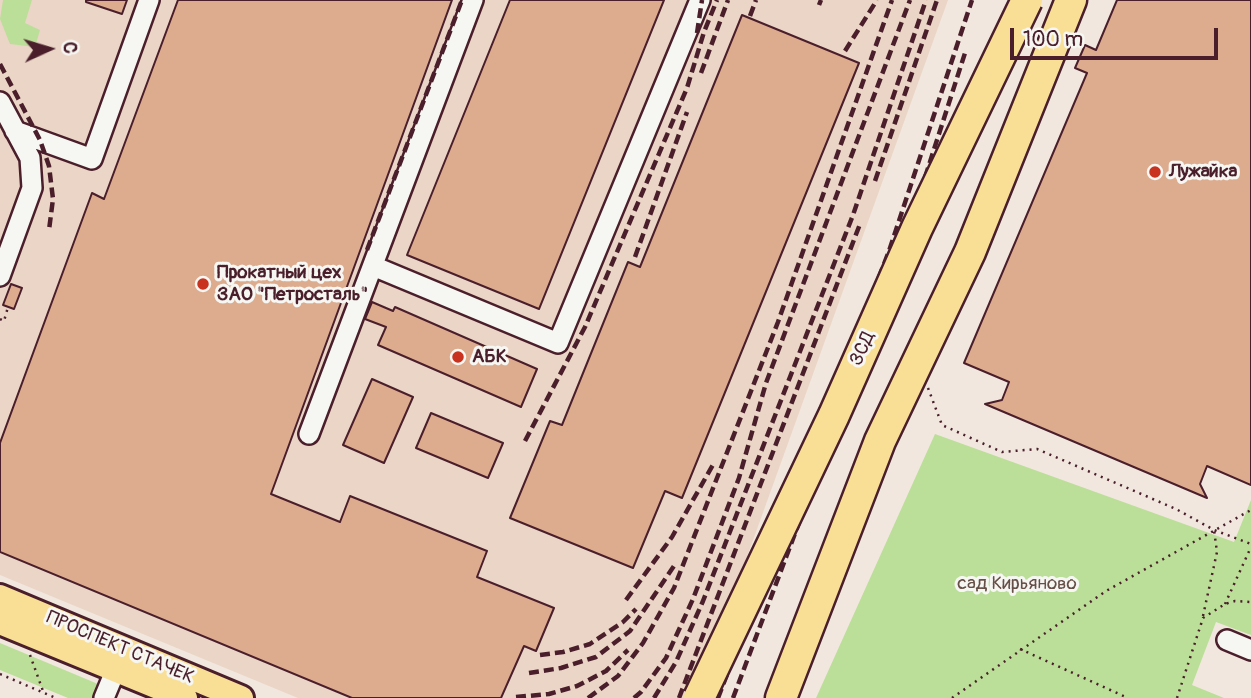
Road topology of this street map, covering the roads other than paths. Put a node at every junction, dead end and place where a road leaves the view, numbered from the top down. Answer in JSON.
{"nodes":[{"id":1,"x":149,"y":0,"type":"edge"},
{"id":2,"x":473,"y":0,"type":"edge"},
{"id":3,"x":700,"y":0,"type":"edge"},
{"id":4,"x":1027,"y":0,"type":"edge"},
{"id":5,"x":1071,"y":0,"type":"edge"},
{"id":6,"x":0,"y":102,"type":"edge"},
{"id":7,"x":15,"y":131,"type":"junction"},
{"id":8,"x":373,"y":266,"type":"junction"},
{"id":9,"x":0,"y":276,"type":"edge"},
{"id":10,"x":309,"y":434,"type":"dead end"},
{"id":11,"x":0,"y":597,"type":"edge"},
{"id":12,"x":0,"y":622,"type":"edge"},
{"id":13,"x":1227,"y":640,"type":"dead end"},
{"id":14,"x":1251,"y":650,"type":"edge"},
{"id":15,"x":116,"y":669,"type":"junction"},
{"id":16,"x":104,"y":698,"type":"edge"},
{"id":17,"x":185,"y":698,"type":"edge"},
{"id":18,"x":241,"y":698,"type":"edge"},
{"id":19,"x":699,"y":698,"type":"edge"},
{"id":20,"x":780,"y":698,"type":"edge"}],
"edges":[{"from":1,"to":7,"type":"lane"},
{"from":2,"to":8,"type":"lane"},
{"from":3,"to":8,"type":"lane"},
{"from":4,"to":19,"type":"highway","name":"ЗСД","bridge":true},
{"from":5,"to":20,"type":"highway"},
{"from":6,"to":7,"type":"lane"},
{"from":7,"to":9,"type":"lane"},
{"from":8,"to":10,"type":"lane"},
{"from":11,"to":18,"type":"main road","name":"ПРОСПЕКТ СТАЧЕК"},
{"from":12,"to":15,"type":"main road","name":"ПРОСПЕКТ СТАЧЕК"},
{"from":13,"to":14,"type":"lane"},
{"from":15,"to":16,"type":"lane"},
{"from":15,"to":17,"type":"main road","name":"ПРОСПЕКТ СТАЧЕК"}]}
